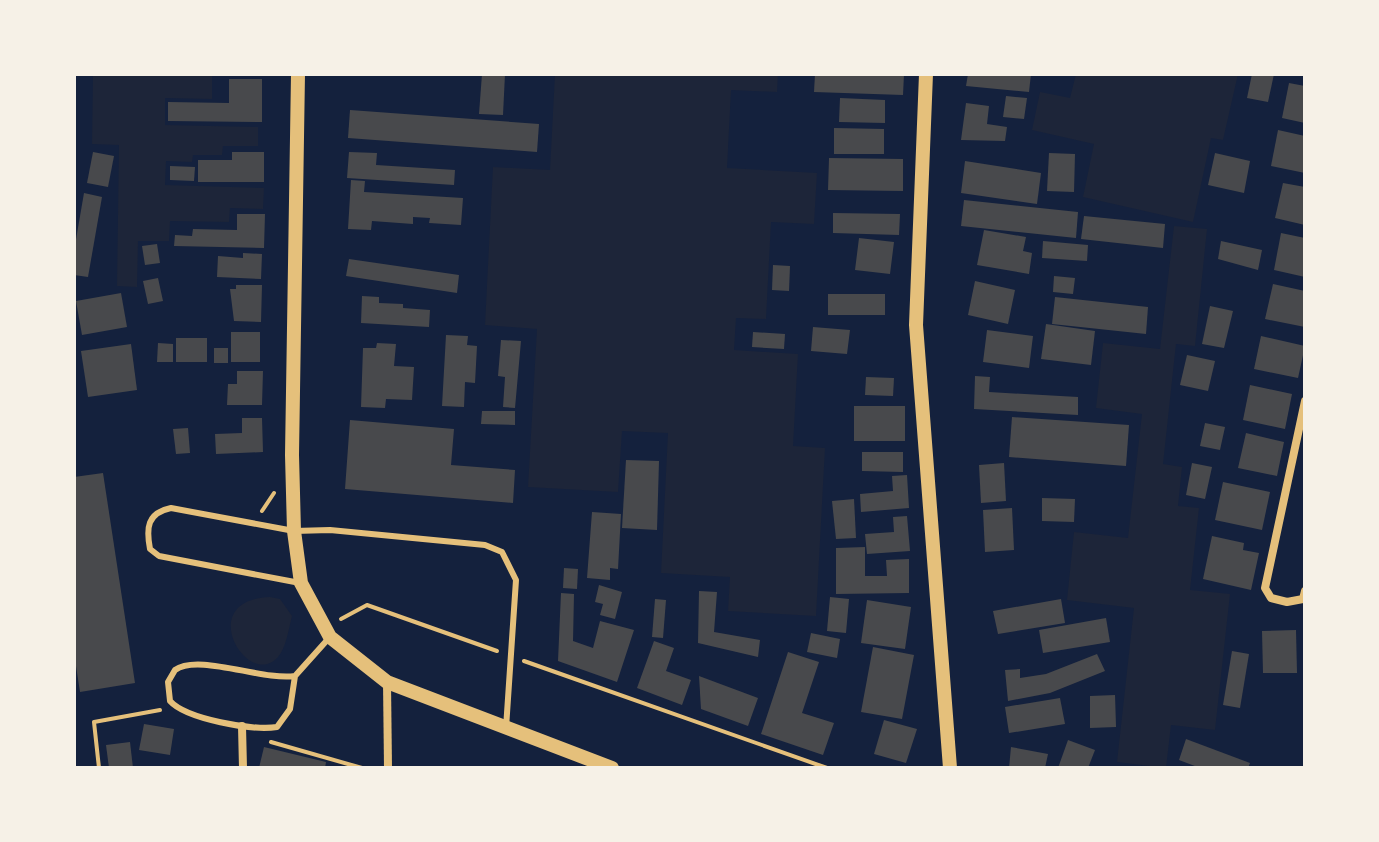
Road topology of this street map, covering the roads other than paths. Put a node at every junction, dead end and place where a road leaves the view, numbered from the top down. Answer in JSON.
{"nodes":[{"id":1,"x":298,"y":74,"type":"edge"},
{"id":2,"x":926,"y":74,"type":"edge"},
{"id":3,"x":1305,"y":401,"type":"edge"},
{"id":4,"x":294,"y":531,"type":"junction"},
{"id":5,"x":301,"y":583,"type":"junction"},
{"id":6,"x":1305,"y":591,"type":"edge"},
{"id":7,"x":327,"y":633,"type":"junction"},
{"id":8,"x":295,"y":676,"type":"junction"},
{"id":9,"x":387,"y":682,"type":"junction"},
{"id":10,"x":242,"y":726,"type":"junction"},
{"id":11,"x":506,"y":728,"type":"junction"},
{"id":12,"x":243,"y":768,"type":"edge"},
{"id":13,"x":388,"y":768,"type":"edge"},
{"id":14,"x":612,"y":768,"type":"edge"},
{"id":15,"x":950,"y":768,"type":"edge"}],
"edges":[{"from":1,"to":4,"type":"street"},
{"from":2,"to":15,"type":"street"},
{"from":3,"to":6,"type":"street"},
{"from":4,"to":5,"type":"street"},
{"from":4,"to":5,"type":"lane"},
{"from":4,"to":11,"type":"lane"},
{"from":5,"to":7,"type":"street"},
{"from":7,"to":8,"type":"lane"},
{"from":7,"to":9,"type":"street"},
{"from":8,"to":10,"type":"lane"},
{"from":8,"to":10,"type":"lane"},
{"from":9,"to":11,"type":"street"},
{"from":9,"to":13,"type":"street"},
{"from":10,"to":12,"type":"street"},
{"from":11,"to":14,"type":"street"}]}
